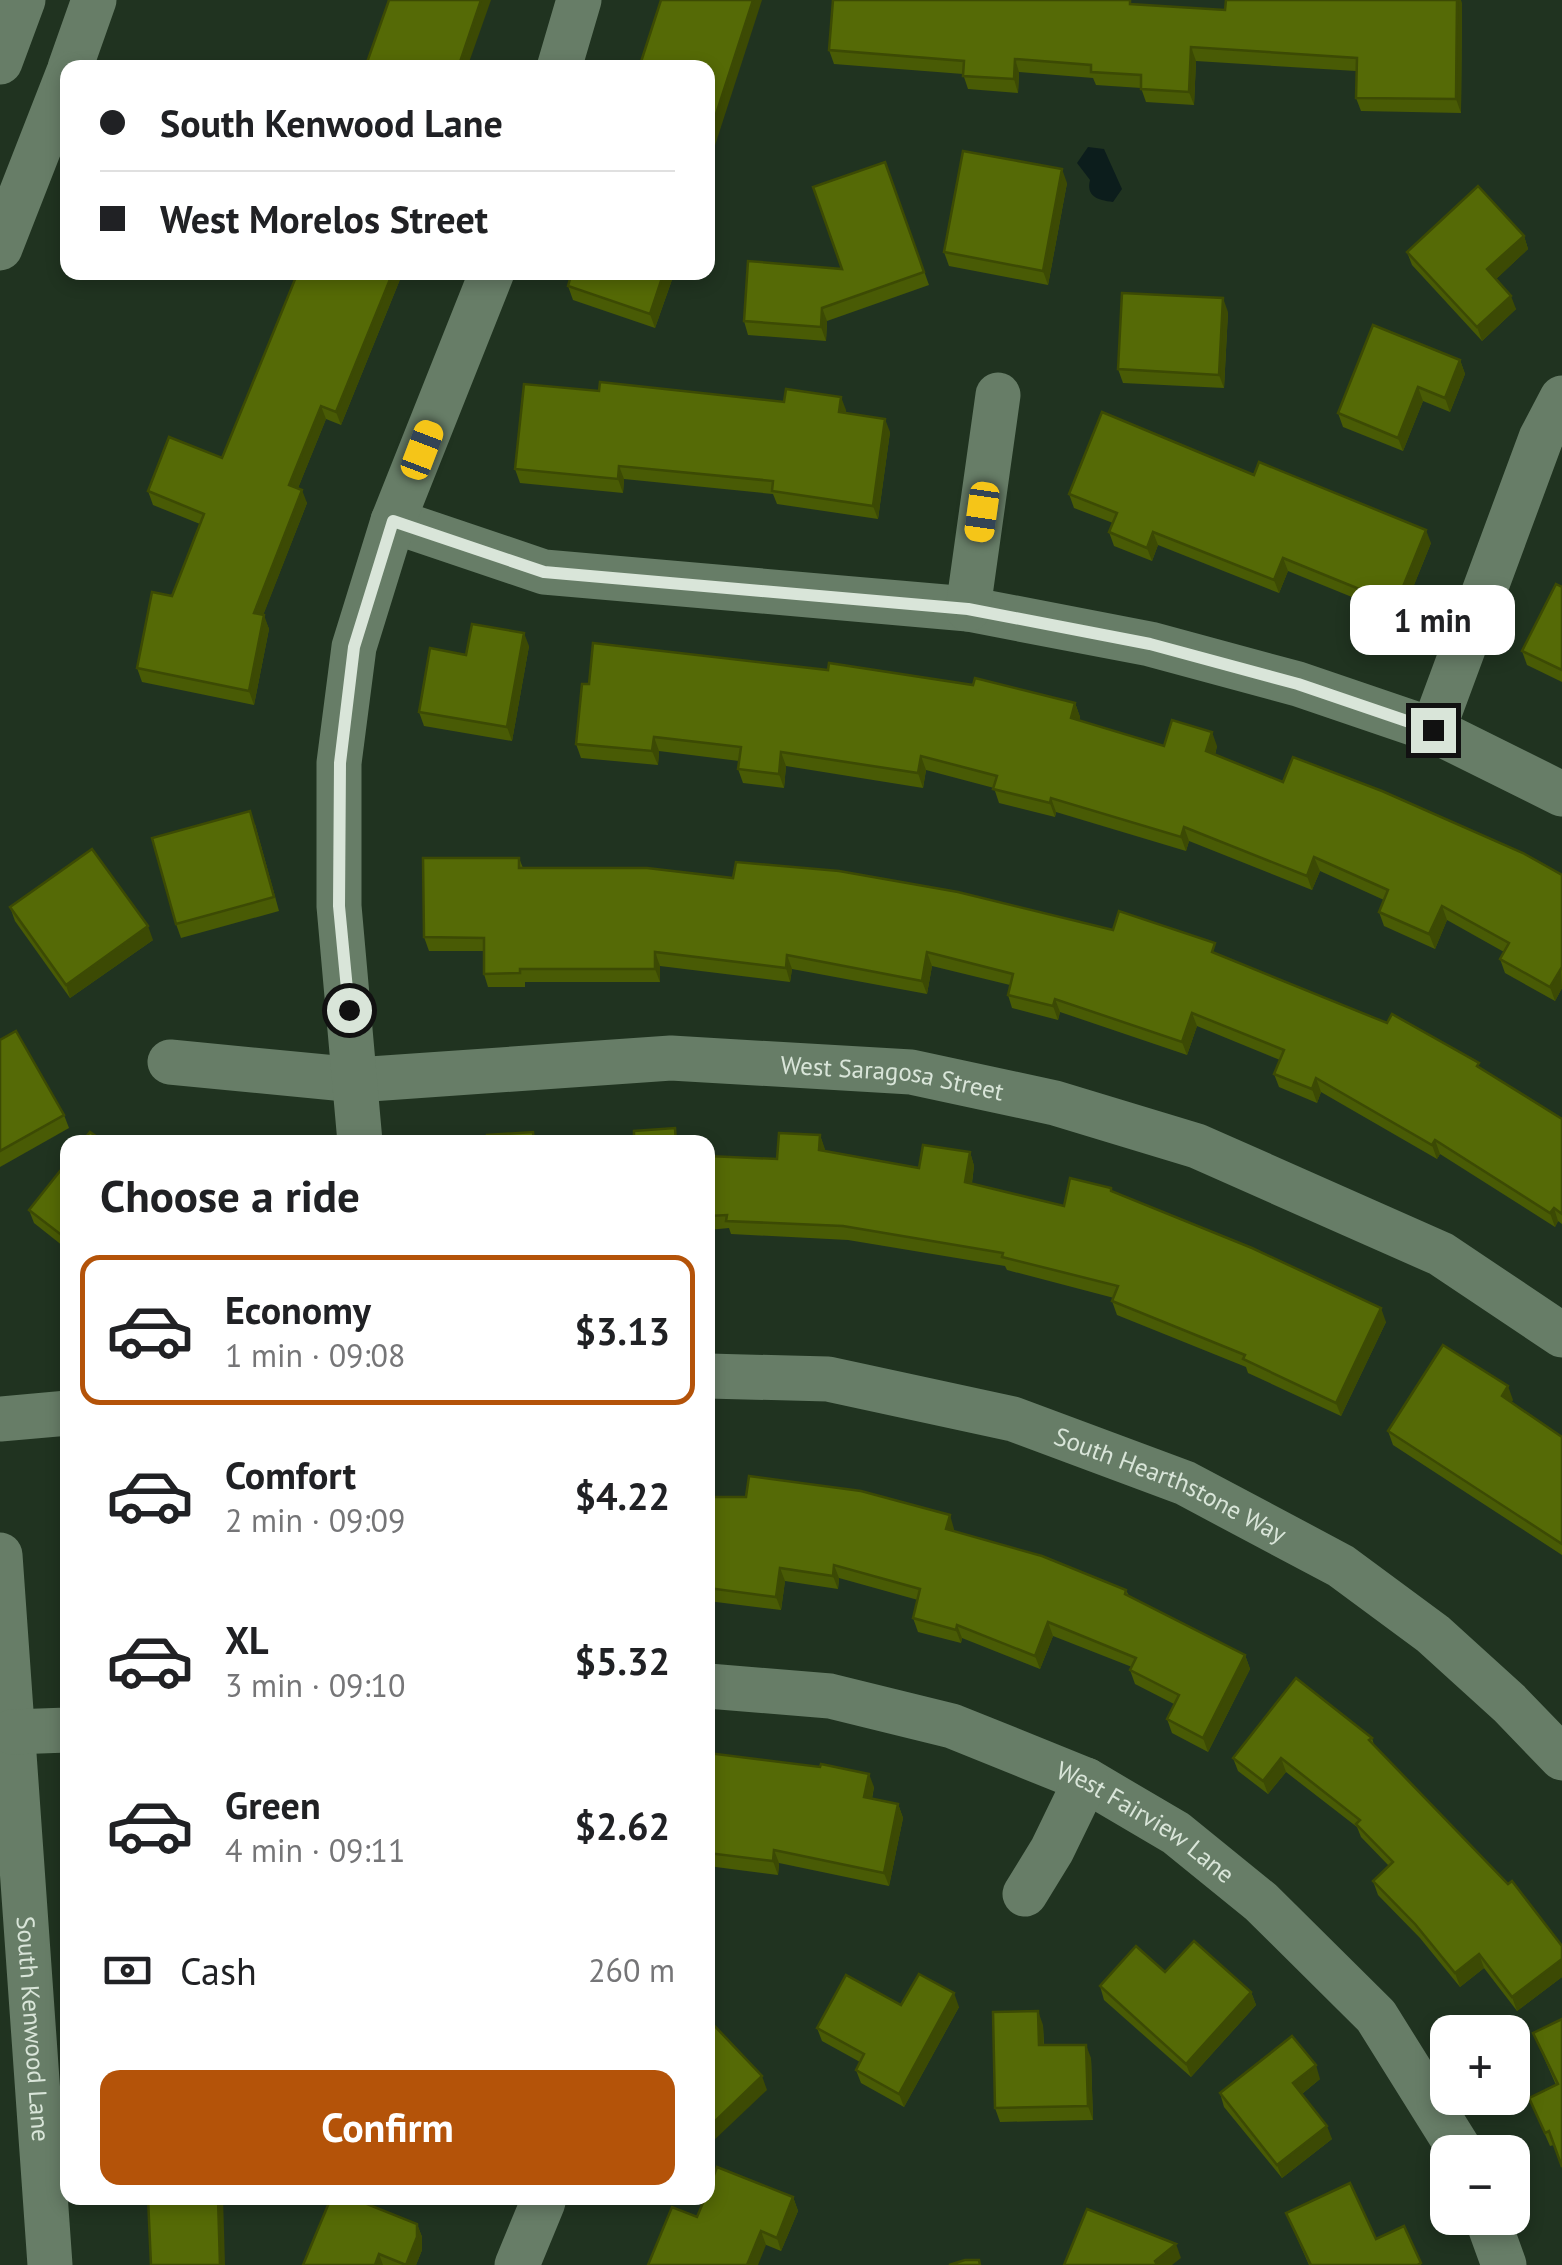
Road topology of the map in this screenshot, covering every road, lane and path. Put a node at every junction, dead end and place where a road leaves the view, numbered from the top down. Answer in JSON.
{"nodes":[{"id":1,"x":23,"y":0,"type":"edge"},
{"id":2,"x":94,"y":0,"type":"edge"},
{"id":3,"x":579,"y":0,"type":"edge"},
{"id":4,"x":73,"y":60,"type":"edge"},
{"id":5,"x":561,"y":60,"type":"edge"},
{"id":6,"x":0,"y":62,"type":"edge"},
{"id":7,"x":60,"y":94,"type":"edge"},
{"id":8,"x":0,"y":248,"type":"edge"},
{"id":9,"x":489,"y":280,"type":"edge"},
{"id":10,"x":998,"y":395,"type":"dead end"},
{"id":11,"x":1562,"y":398,"type":"edge"},
{"id":12,"x":393,"y":521,"type":"junction"},
{"id":13,"x":968,"y":609,"type":"junction"},
{"id":14,"x":1433,"y":730,"type":"junction"},
{"id":15,"x":1562,"y":794,"type":"edge"},
{"id":16,"x":170,"y":1062,"type":"dead end"},
{"id":17,"x":356,"y":1080,"type":"junction"},
{"id":18,"x":360,"y":1135,"type":"edge"},
{"id":19,"x":1562,"y":1335,"type":"edge"},
{"id":20,"x":715,"y":1376,"type":"edge"},
{"id":21,"x":60,"y":1414,"type":"edge"},
{"id":22,"x":0,"y":1419,"type":"edge"},
{"id":23,"x":0,"y":1555,"type":"edge"},
{"id":24,"x":715,"y":1687,"type":"edge"},
{"id":25,"x":60,"y":1730,"type":"edge"},
{"id":26,"x":12,"y":1732,"type":"junction"},
{"id":27,"x":1562,"y":1758,"type":"edge"},
{"id":28,"x":1086,"y":1780,"type":"junction"},
{"id":29,"x":1025,"y":1894,"type":"dead end"},
{"id":30,"x":1450,"y":2135,"type":"edge"},
{"id":31,"x":541,"y":2205,"type":"edge"},
{"id":32,"x":1493,"y":2235,"type":"edge"},
{"id":33,"x":50,"y":2265,"type":"edge"},
{"id":34,"x":517,"y":2265,"type":"edge"},
{"id":35,"x":1504,"y":2265,"type":"edge"}],
"edges":[{"from":1,"to":6,"type":"street"},
{"from":2,"to":4,"type":"street"},
{"from":3,"to":5,"type":"street"},
{"from":7,"to":8,"type":"street"},
{"from":9,"to":12,"type":"street"},
{"from":10,"to":13,"type":"street"},
{"from":11,"to":14,"type":"street"},
{"from":12,"to":13,"type":"street"},
{"from":12,"to":17,"type":"street"},
{"from":13,"to":14,"type":"street"},
{"from":14,"to":15,"type":"street"},
{"from":16,"to":17,"type":"street","name":"West Saragosa Street"},
{"from":17,"to":18,"type":"street"},
{"from":17,"to":19,"type":"street","name":"West Saragosa Street"},
{"from":20,"to":27,"type":"street","name":"South Hearthstone Way"},
{"from":21,"to":22,"type":"street"},
{"from":23,"to":26,"type":"street","name":"South Kenwood Lane"},
{"from":24,"to":28,"type":"street","name":"West Fairview Lane"},
{"from":25,"to":26,"type":"street"},
{"from":26,"to":33,"type":"street","name":"South Kenwood Lane"},
{"from":28,"to":29,"type":"street"},
{"from":28,"to":30,"type":"street","name":"West Fairview Lane"},
{"from":31,"to":34,"type":"street"},
{"from":32,"to":35,"type":"street"}]}
